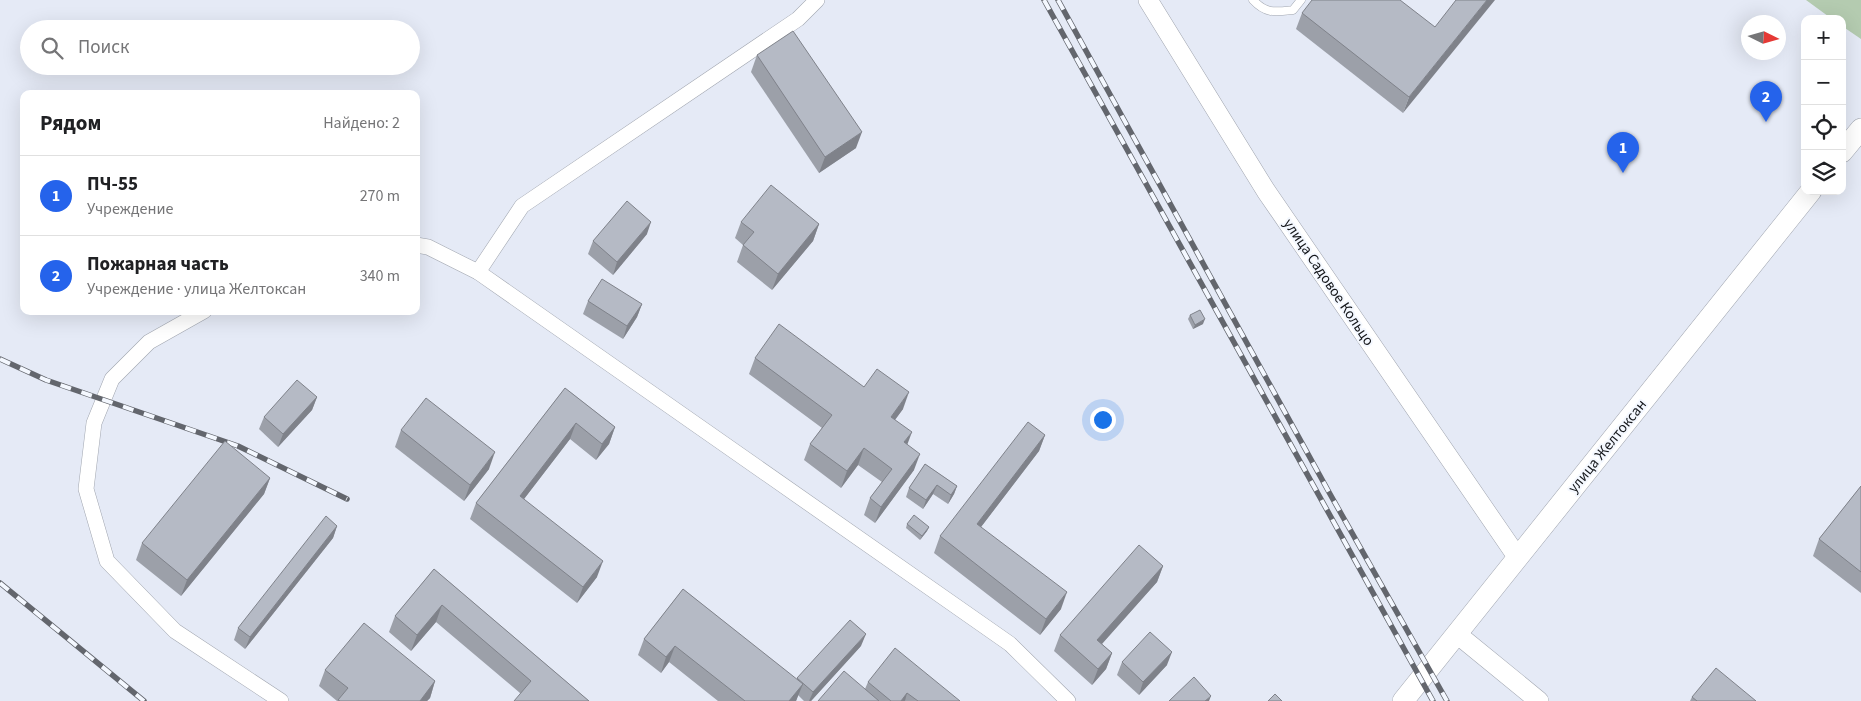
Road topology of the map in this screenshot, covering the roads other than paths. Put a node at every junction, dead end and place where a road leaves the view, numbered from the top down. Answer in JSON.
{"nodes":[{"id":1,"x":817,"y":0,"type":"edge"},
{"id":2,"x":1148,"y":0,"type":"edge"},
{"id":3,"x":1252,"y":0,"type":"edge"},
{"id":4,"x":1302,"y":0,"type":"edge"},
{"id":5,"x":1861,"y":129,"type":"edge"},
{"id":6,"x":1844,"y":150,"type":"edge"},
{"id":7,"x":1808,"y":195,"type":"edge"},
{"id":8,"x":420,"y":246,"type":"edge"},
{"id":9,"x":478,"y":272,"type":"junction"},
{"id":10,"x":197,"y":315,"type":"edge"},
{"id":11,"x":1518,"y":558,"type":"junction"},
{"id":12,"x":1457,"y":634,"type":"junction"},
{"id":13,"x":1065,"y":700,"type":"edge"},
{"id":14,"x":281,"y":701,"type":"edge"},
{"id":15,"x":1403,"y":701,"type":"edge"},
{"id":16,"x":1539,"y":701,"type":"edge"}],
"edges":[{"from":1,"to":9,"type":"street"},
{"from":2,"to":11,"type":"street","name":"улица Садовое Кольцо"},
{"from":3,"to":4,"type":"lane"},
{"from":5,"to":6,"type":"main road"},
{"from":7,"to":11,"type":"main road","name":"улица Желтоксан"},
{"from":8,"to":9,"type":"street"},
{"from":9,"to":13,"type":"street"},
{"from":10,"to":14,"type":"street"},
{"from":11,"to":12,"type":"main road","name":"улица Желтоксан"},
{"from":12,"to":15,"type":"main road","name":"улица Желтоксан"},
{"from":12,"to":16,"type":"street"}]}
